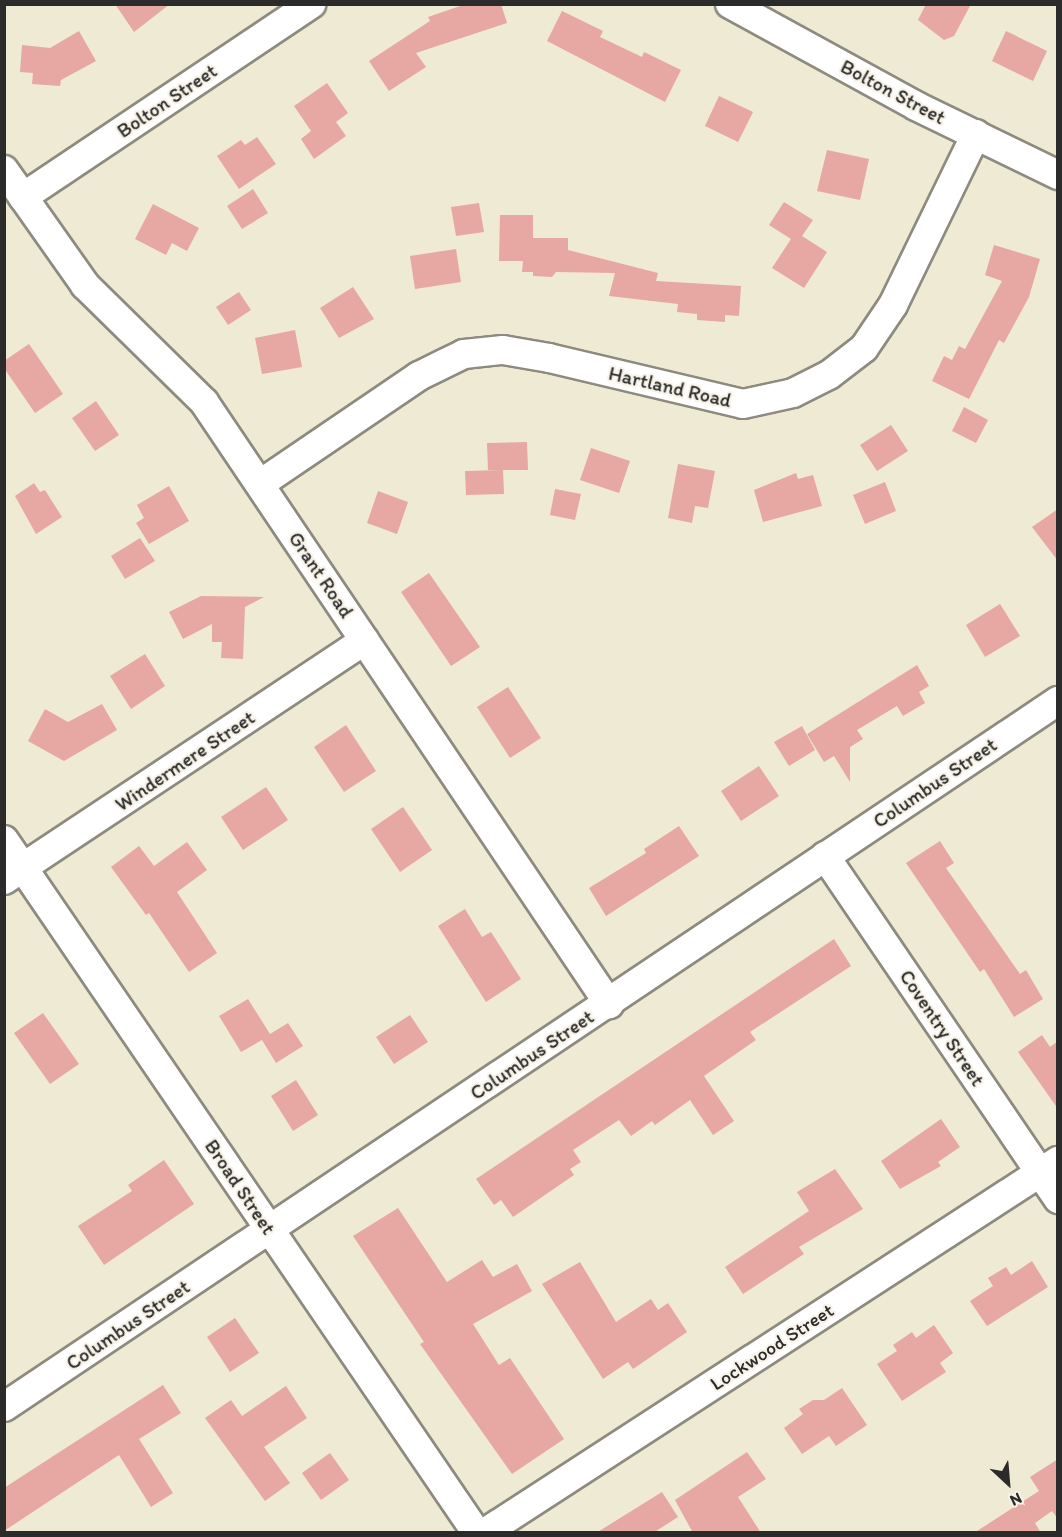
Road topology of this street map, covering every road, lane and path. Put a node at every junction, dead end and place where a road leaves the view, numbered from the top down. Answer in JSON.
{"nodes":[{"id":1,"x":311,"y":4,"type":"edge"},
{"id":2,"x":730,"y":4,"type":"edge"},
{"id":3,"x":976,"y":134,"type":"junction"},
{"id":4,"x":4,"y":170,"type":"edge"},
{"id":5,"x":1058,"y":175,"type":"edge"},
{"id":6,"x":23,"y":197,"type":"junction"},
{"id":7,"x":260,"y":484,"type":"junction"},
{"id":8,"x":365,"y":640,"type":"junction"},
{"id":9,"x":1058,"y":701,"type":"edge"},
{"id":10,"x":4,"y":840,"type":"edge"},
{"id":11,"x":825,"y":856,"type":"junction"},
{"id":12,"x":14,"y":875,"type":"edge"},
{"id":13,"x":609,"y":1004,"type":"junction"},
{"id":14,"x":1049,"y":1167,"type":"edge"},
{"id":15,"x":1058,"y":1200,"type":"edge"},
{"id":16,"x":269,"y":1231,"type":"junction"},
{"id":17,"x":4,"y":1407,"type":"edge"},
{"id":18,"x":476,"y":1533,"type":"edge"},
{"id":19,"x":486,"y":1533,"type":"edge"}],
"edges":[{"from":1,"to":6,"type":"street","name":"Bolton Street"},
{"from":2,"to":3,"type":"street","name":"Bolton Street"},
{"from":3,"to":5,"type":"street","name":"Bolton Street"},
{"from":3,"to":7,"type":"street","name":"Hartland Road"},
{"from":4,"to":6,"type":"street","name":"Grant Road"},
{"from":6,"to":7,"type":"street","name":"Grant Road"},
{"from":7,"to":8,"type":"street","name":"Grant Road"},
{"from":8,"to":12,"type":"street","name":"Windermere Street"},
{"from":8,"to":13,"type":"street","name":"Grant Road"},
{"from":9,"to":11,"type":"street","name":"Columbus Street"},
{"from":10,"to":12,"type":"street","name":"Broad Street"},
{"from":11,"to":13,"type":"street","name":"Columbus Street"},
{"from":11,"to":14,"type":"street","name":"Coventry Street"},
{"from":12,"to":16,"type":"street","name":"Broad Street"},
{"from":13,"to":16,"type":"street","name":"Columbus Street"},
{"from":14,"to":15,"type":"street","name":"Coventry Street"},
{"from":14,"to":19,"type":"street","name":"Lockwood Street"},
{"from":16,"to":17,"type":"street","name":"Columbus Street"},
{"from":16,"to":18,"type":"street","name":"Broad Street"}]}
